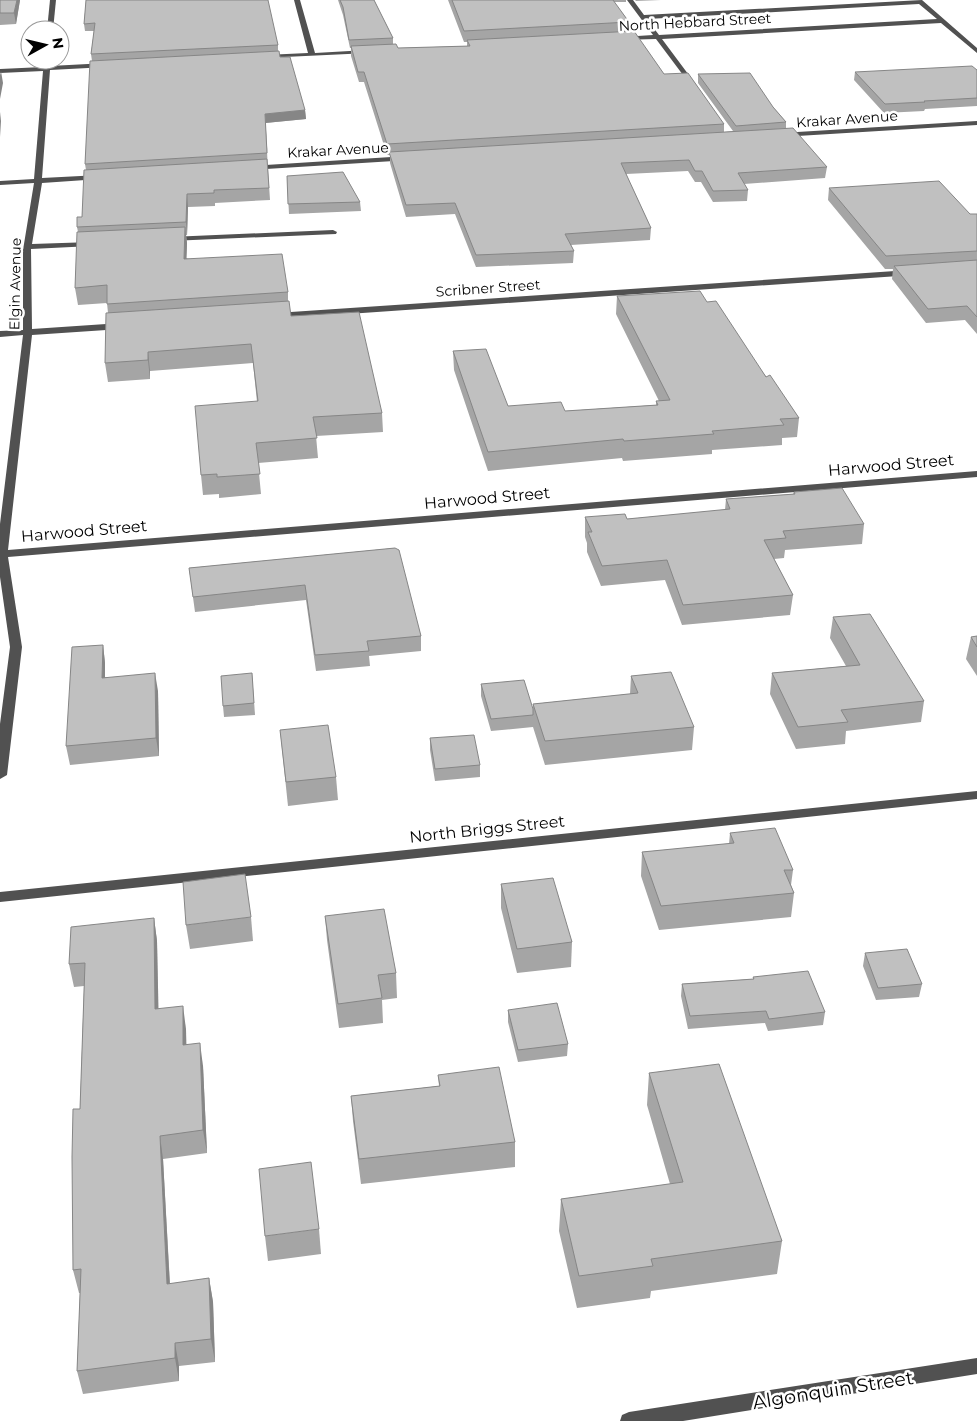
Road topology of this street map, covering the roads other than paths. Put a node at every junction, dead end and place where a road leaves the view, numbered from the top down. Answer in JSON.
{"nodes":[{"id":1,"x":53,"y":0,"type":"edge"},
{"id":2,"x":297,"y":0,"type":"edge"},
{"id":3,"x":630,"y":0,"type":"edge"},
{"id":4,"x":919,"y":1,"type":"edge"},
{"id":5,"x":644,"y":17,"type":"junction"},
{"id":6,"x":51,"y":20,"type":"edge"},
{"id":7,"x":943,"y":21,"type":"junction"},
{"id":8,"x":659,"y":37,"type":"junction"},
{"id":9,"x":610,"y":39,"type":"edge"},
{"id":10,"x":977,"y":51,"type":"edge"},
{"id":11,"x":371,"y":52,"type":"edge"},
{"id":12,"x":312,"y":55,"type":"junction"},
{"id":13,"x":253,"y":58,"type":"edge"},
{"id":14,"x":70,"y":64,"type":"edge"},
{"id":15,"x":115,"y":65,"type":"edge"},
{"id":16,"x":20,"y":68,"type":"edge"},
{"id":17,"x":47,"y":70,"type":"edge"},
{"id":18,"x":0,"y":71,"type":"edge"},
{"id":19,"x":698,"y":91,"type":"edge"},
{"id":20,"x":977,"y":123,"type":"edge"},
{"id":21,"x":771,"y":136,"type":"edge"},
{"id":22,"x":414,"y":158,"type":"edge"},
{"id":23,"x":246,"y":168,"type":"edge"},
{"id":24,"x":107,"y":176,"type":"edge"},
{"id":25,"x":38,"y":181,"type":"junction"},
{"id":26,"x":0,"y":183,"type":"edge"},
{"id":27,"x":333,"y":232,"type":"dead end"},
{"id":28,"x":165,"y":240,"type":"edge"},
{"id":29,"x":106,"y":243,"type":"edge"},
{"id":30,"x":28,"y":247,"type":"junction"},
{"id":31,"x":918,"y":272,"type":"edge"},
{"id":32,"x":267,"y":316,"type":"edge"},
{"id":33,"x":127,"y":326,"type":"edge"},
{"id":34,"x":28,"y":332,"type":"junction"},
{"id":35,"x":0,"y":334,"type":"edge"},
{"id":36,"x":977,"y":474,"type":"edge"},
{"id":37,"x":1,"y":554,"type":"edge"},
{"id":38,"x":0,"y":775,"type":"edge"},
{"id":39,"x":977,"y":795,"type":"edge"},
{"id":40,"x":0,"y":898,"type":"edge"},
{"id":41,"x":977,"y":1366,"type":"edge"},
{"id":42,"x":628,"y":1421,"type":"edge"}],
"edges":[{"from":1,"to":6,"type":"street"},
{"from":2,"to":12,"type":"street"},
{"from":3,"to":5,"type":"street"},
{"from":4,"to":5,"type":"street"},
{"from":4,"to":7,"type":"street"},
{"from":5,"to":8,"type":"street"},
{"from":7,"to":8,"type":"street","name":"North Hebbard Street"},
{"from":7,"to":10,"type":"street"},
{"from":8,"to":9,"type":"street","name":"North Hebbard Street"},
{"from":8,"to":19,"type":"street"},
{"from":11,"to":12,"type":"street"},
{"from":12,"to":13,"type":"street"},
{"from":14,"to":15,"type":"street"},
{"from":16,"to":18,"type":"street"},
{"from":17,"to":25,"type":"street","name":"Elgin Avenue"},
{"from":20,"to":21,"type":"street","name":"Krakar Avenue"},
{"from":22,"to":23,"type":"street","name":"Krakar Avenue"},
{"from":24,"to":25,"type":"street"},
{"from":25,"to":26,"type":"street"},
{"from":25,"to":30,"type":"street","name":"Elgin Avenue"},
{"from":27,"to":28,"type":"street"},
{"from":29,"to":30,"type":"street"},
{"from":30,"to":34,"type":"street","name":"Elgin Avenue"},
{"from":31,"to":32,"type":"street","name":"Scribner Street"},
{"from":33,"to":34,"type":"street"},
{"from":34,"to":35,"type":"street"},
{"from":34,"to":37,"type":"street","name":"Elgin Avenue"},
{"from":36,"to":37,"type":"street","name":"Harwood Street"},
{"from":37,"to":38,"type":"street","name":"Elgin Avenue"},
{"from":39,"to":40,"type":"street","name":"North Briggs Street"},
{"from":41,"to":42,"type":"street","name":"Algonquin Street"}]}
